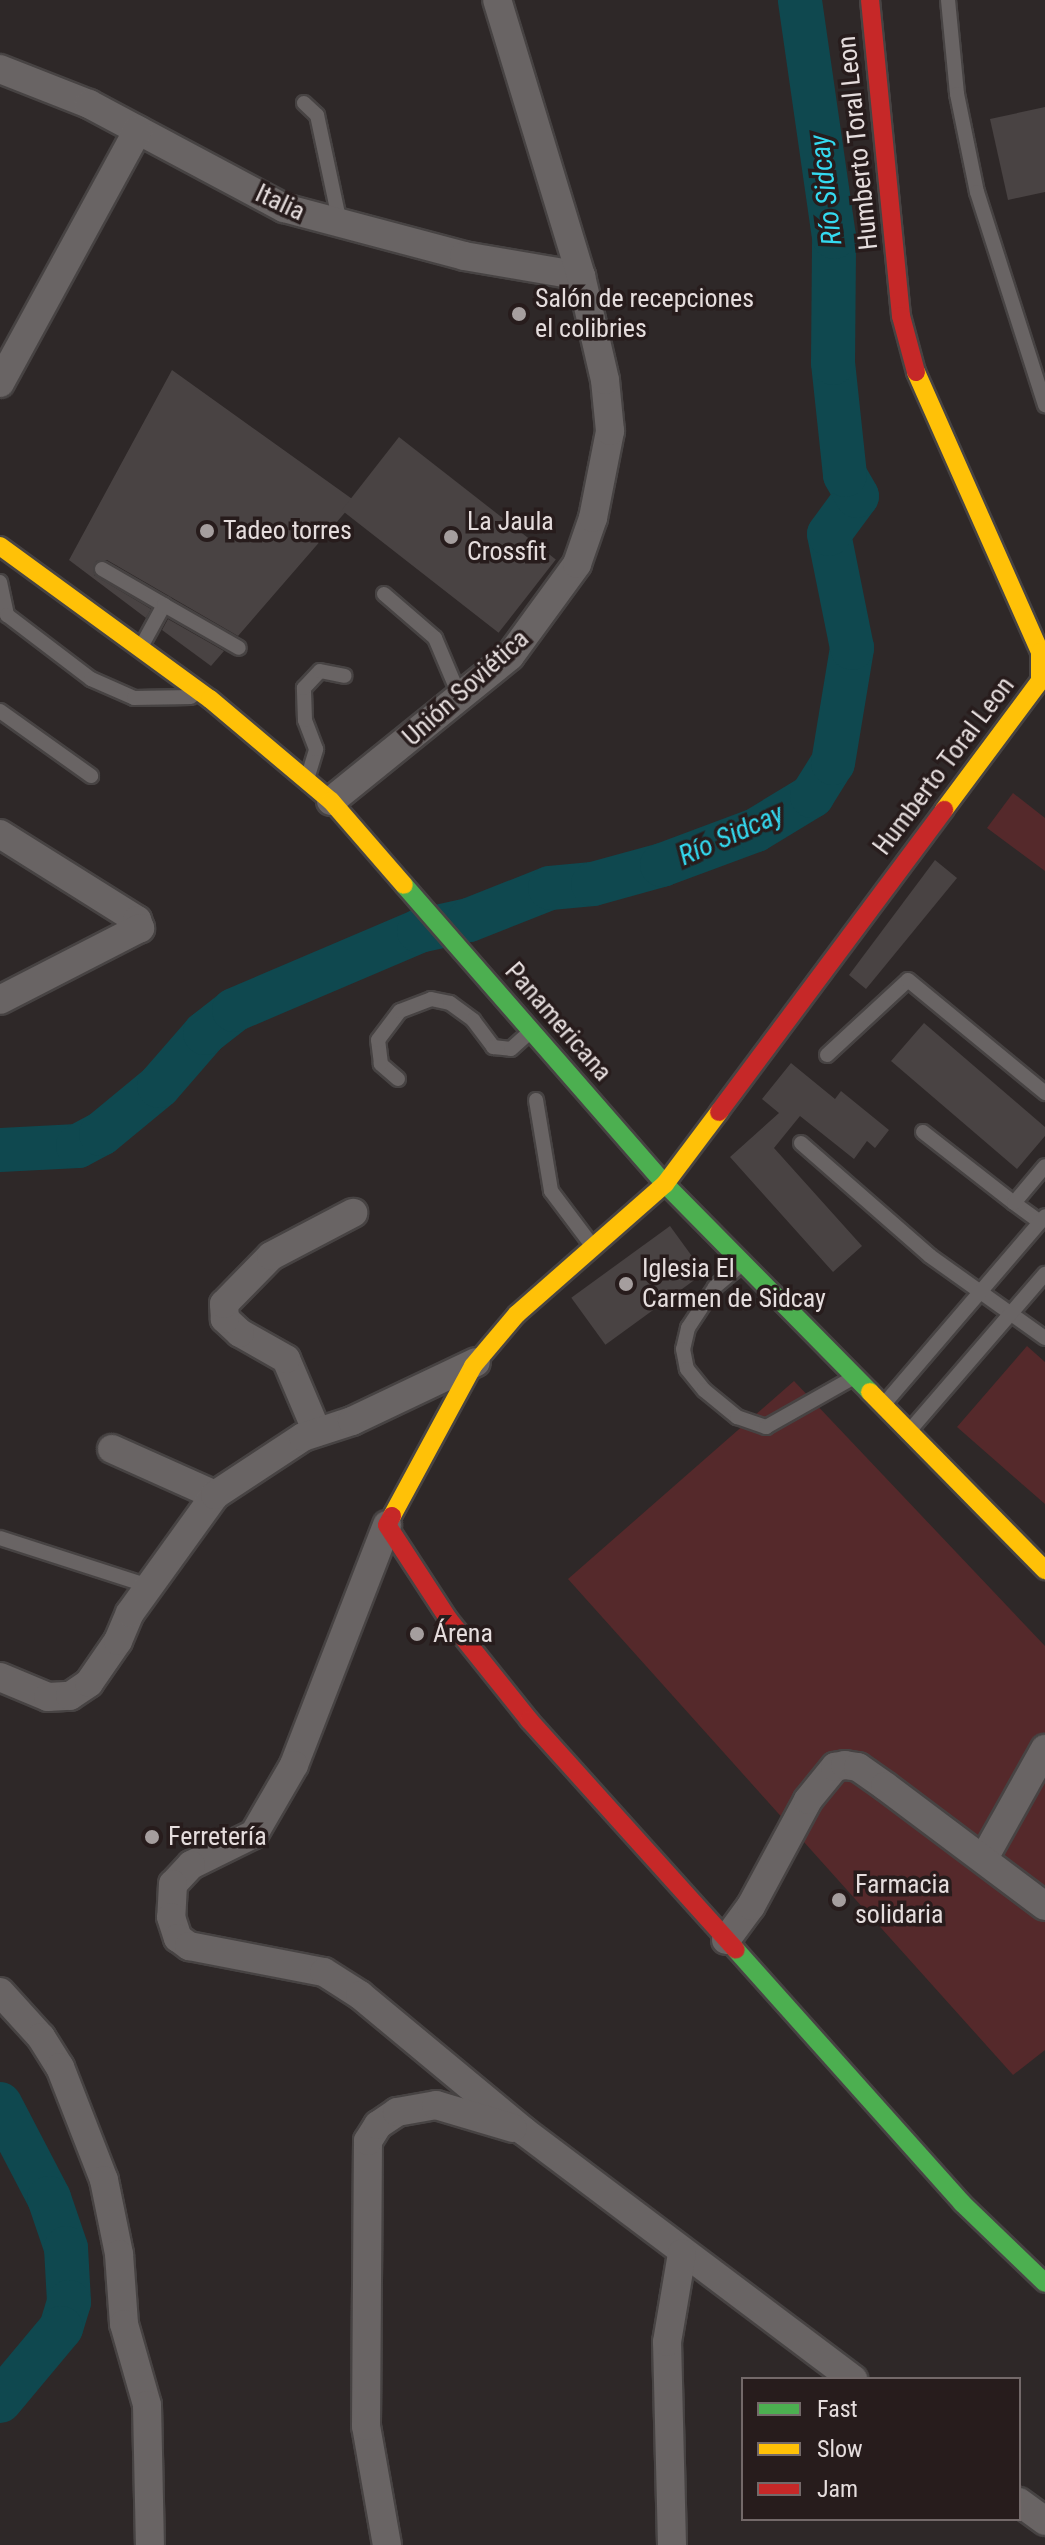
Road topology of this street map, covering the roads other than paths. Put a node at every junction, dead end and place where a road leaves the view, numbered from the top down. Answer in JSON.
{"nodes":[{"id":1,"x":497,"y":0,"type":"edge"},
{"id":2,"x":870,"y":0,"type":"edge"},
{"id":3,"x":948,"y":0,"type":"edge"},
{"id":4,"x":0,"y":69,"type":"edge"},
{"id":5,"x":304,"y":103,"type":"dead end"},
{"id":6,"x":138,"y":130,"type":"junction"},
{"id":7,"x":341,"y":227,"type":"junction"},
{"id":8,"x":581,"y":276,"type":"junction"},
{"id":9,"x":0,"y":383,"type":"edge"},
{"id":10,"x":1045,"y":405,"type":"edge"},
{"id":11,"x":0,"y":546,"type":"edge"},
{"id":12,"x":102,"y":569,"type":"dead end"},
{"id":13,"x":0,"y":582,"type":"edge"},
{"id":14,"x":384,"y":594,"type":"dead end"},
{"id":15,"x":164,"y":605,"type":"junction"},
{"id":16,"x":141,"y":647,"type":"junction"},
{"id":17,"x":239,"y":648,"type":"dead end"},
{"id":18,"x":345,"y":676,"type":"dead end"},
{"id":19,"x":200,"y":692,"type":"junction"},
{"id":20,"x":460,"y":697,"type":"junction"},
{"id":21,"x":0,"y":711,"type":"edge"},
{"id":22,"x":91,"y":776,"type":"dead end"},
{"id":23,"x":306,"y":780,"type":"junction"},
{"id":24,"x":331,"y":801,"type":"junction"},
{"id":25,"x":0,"y":834,"type":"edge"},
{"id":26,"x":25,"y":851,"type":"junction"},
{"id":27,"x":0,"y":864,"type":"edge"},
{"id":28,"x":0,"y":1000,"type":"edge"},
{"id":29,"x":531,"y":1032,"type":"junction"},
{"id":30,"x":827,"y":1055,"type":"dead end"},
{"id":31,"x":398,"y":1079,"type":"dead end"},
{"id":32,"x":1045,"y":1093,"type":"edge"},
{"id":33,"x":536,"y":1100,"type":"dead end"},
{"id":34,"x":923,"y":1132,"type":"dead end"},
{"id":35,"x":801,"y":1143,"type":"dead end"},
{"id":36,"x":1045,"y":1166,"type":"edge"},
{"id":37,"x":665,"y":1184,"type":"junction"},
{"id":38,"x":1014,"y":1203,"type":"junction"},
{"id":39,"x":353,"y":1213,"type":"dead end"},
{"id":40,"x":1043,"y":1219,"type":"edge"},
{"id":41,"x":594,"y":1247,"type":"junction"},
{"id":42,"x":744,"y":1262,"type":"junction"},
{"id":43,"x":1045,"y":1274,"type":"edge"},
{"id":44,"x":981,"y":1290,"type":"junction"},
{"id":45,"x":1012,"y":1312,"type":"junction"},
{"id":46,"x":1045,"y":1338,"type":"edge"},
{"id":47,"x":476,"y":1362,"type":"junction"},
{"id":48,"x":857,"y":1375,"type":"junction"},
{"id":49,"x":885,"y":1403,"type":"junction"},
{"id":50,"x":911,"y":1430,"type":"junction"},
{"id":51,"x":317,"y":1432,"type":"junction"},
{"id":52,"x":112,"y":1449,"type":"dead end"},
{"id":53,"x":215,"y":1495,"type":"junction"},
{"id":54,"x":387,"y":1525,"type":"junction"},
{"id":55,"x":0,"y":1538,"type":"edge"},
{"id":56,"x":1045,"y":1570,"type":"edge"},
{"id":57,"x":150,"y":1586,"type":"junction"},
{"id":58,"x":0,"y":1677,"type":"edge"},
{"id":59,"x":1045,"y":1749,"type":"edge"},
{"id":60,"x":984,"y":1858,"type":"junction"},
{"id":61,"x":1045,"y":1906,"type":"edge"},
{"id":62,"x":726,"y":1940,"type":"junction"},
{"id":63,"x":0,"y":1992,"type":"edge"},
{"id":64,"x":525,"y":2132,"type":"junction"},
{"id":65,"x":682,"y":2253,"type":"junction"},
{"id":66,"x":1045,"y":2283,"type":"edge"},
{"id":67,"x":850,"y":2377,"type":"edge"},
{"id":68,"x":1021,"y":2503,"type":"edge"},
{"id":69,"x":1045,"y":2521,"type":"edge"},
{"id":70,"x":150,"y":2545,"type":"edge"},
{"id":71,"x":387,"y":2545,"type":"edge"},
{"id":72,"x":672,"y":2545,"type":"edge"}],
"edges":[{"from":1,"to":8,"type":"street","name":"Unión Soviética"},
{"from":2,"to":37,"type":"street","name":"Humberto Toral Leon"},
{"from":3,"to":10,"type":"lane"},
{"from":4,"to":6,"type":"street","name":"Italia"},
{"from":5,"to":7,"type":"lane"},
{"from":6,"to":7,"type":"street","name":"Italia"},
{"from":6,"to":9,"type":"street"},
{"from":7,"to":8,"type":"street","name":"Italia"},
{"from":8,"to":20,"type":"street","name":"Unión Soviética"},
{"from":11,"to":16,"type":"street","name":"Panamericana"},
{"from":12,"to":15,"type":"lane"},
{"from":13,"to":19,"type":"lane"},
{"from":14,"to":20,"type":"lane"},
{"from":15,"to":16,"type":"lane"},
{"from":15,"to":17,"type":"lane"},
{"from":16,"to":19,"type":"street","name":"Panamericana"},
{"from":18,"to":23,"type":"lane"},
{"from":19,"to":23,"type":"street","name":"Panamericana"},
{"from":20,"to":24,"type":"street","name":"Unión Soviética"},
{"from":21,"to":22,"type":"lane"},
{"from":23,"to":24,"type":"street","name":"Panamericana"},
{"from":24,"to":29,"type":"street","name":"Panamericana"},
{"from":25,"to":26,"type":"street"},
{"from":26,"to":27,"type":"street"},
{"from":26,"to":28,"type":"street"},
{"from":29,"to":31,"type":"lane"},
{"from":29,"to":37,"type":"street","name":"Panamericana"},
{"from":30,"to":32,"type":"lane"},
{"from":33,"to":41,"type":"lane"},
{"from":34,"to":38,"type":"lane"},
{"from":35,"to":44,"type":"lane"},
{"from":36,"to":38,"type":"lane"},
{"from":37,"to":41,"type":"street","name":"Humberto Toral Leon"},
{"from":37,"to":42,"type":"street","name":"Panamericana"},
{"from":38,"to":40,"type":"lane"},
{"from":39,"to":51,"type":"street"},
{"from":40,"to":44,"type":"lane"},
{"from":41,"to":47,"type":"street","name":"Humberto Toral Leon"},
{"from":42,"to":48,"type":"street","name":"Panamericana"},
{"from":42,"to":48,"type":"lane"},
{"from":43,"to":45,"type":"lane"},
{"from":44,"to":45,"type":"lane"},
{"from":44,"to":49,"type":"lane"},
{"from":45,"to":46,"type":"lane"},
{"from":45,"to":50,"type":"lane"},
{"from":47,"to":51,"type":"street"},
{"from":47,"to":54,"type":"street","name":"Humberto Toral Leon"},
{"from":48,"to":49,"type":"street","name":"Panamericana"},
{"from":49,"to":50,"type":"street","name":"Panamericana"},
{"from":50,"to":56,"type":"street","name":"Panamericana"},
{"from":51,"to":53,"type":"street"},
{"from":52,"to":53,"type":"street"},
{"from":53,"to":57,"type":"street"},
{"from":54,"to":62,"type":"street"},
{"from":54,"to":64,"type":"street"},
{"from":55,"to":57,"type":"lane"},
{"from":57,"to":58,"type":"street"},
{"from":59,"to":60,"type":"street"},
{"from":60,"to":61,"type":"street"},
{"from":60,"to":62,"type":"street"},
{"from":62,"to":66,"type":"street"},
{"from":63,"to":70,"type":"street"},
{"from":64,"to":65,"type":"street"},
{"from":64,"to":71,"type":"street"},
{"from":65,"to":67,"type":"street"},
{"from":65,"to":72,"type":"street"},
{"from":68,"to":69,"type":"street"}]}
